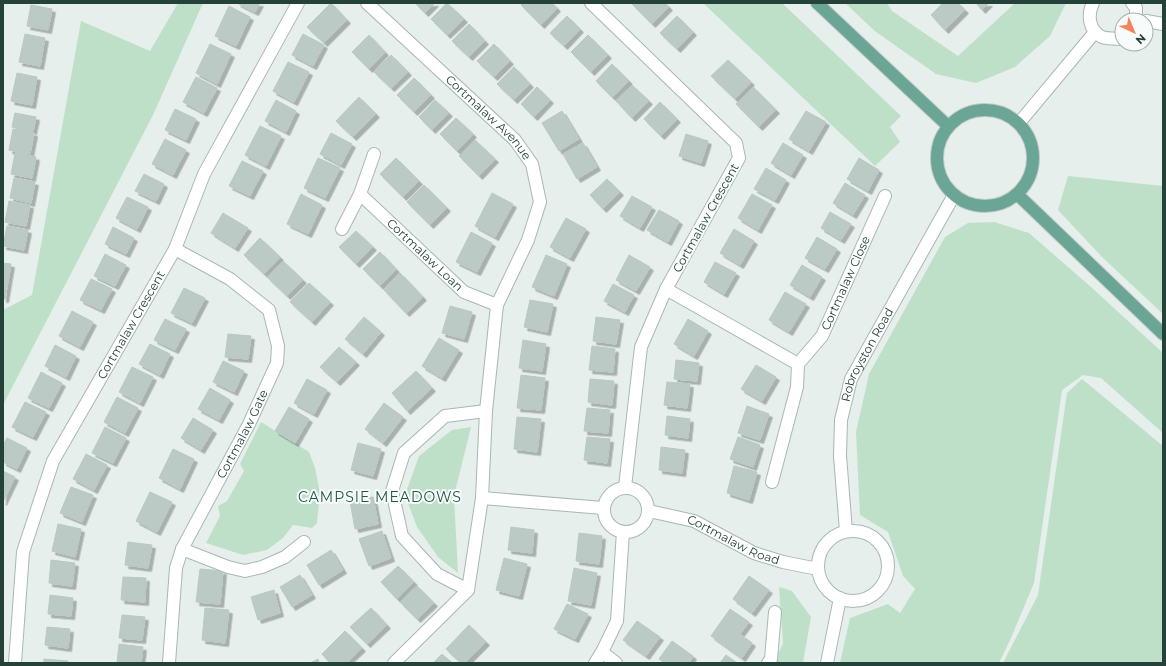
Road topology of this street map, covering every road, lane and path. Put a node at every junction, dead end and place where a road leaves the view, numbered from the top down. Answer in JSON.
{"nodes":[{"id":1,"x":298,"y":3,"type":"edge"},
{"id":2,"x":367,"y":3,"type":"edge"},
{"id":3,"x":591,"y":3,"type":"edge"},
{"id":4,"x":817,"y":3,"type":"edge"},
{"id":5,"x":1093,"y":3,"type":"edge"},
{"id":6,"x":1132,"y":3,"type":"edge"},
{"id":7,"x":1137,"y":12,"type":"edge"},
{"id":8,"x":1096,"y":32,"type":"junction"},
{"id":9,"x":1114,"y":38,"type":"edge"},
{"id":10,"x":1019,"y":123,"type":"junction"},
{"id":11,"x":948,"y":126,"type":"junction"},
{"id":12,"x":374,"y":154,"type":"dead end"},
{"id":13,"x":360,"y":194,"type":"junction"},
{"id":14,"x":1017,"y":194,"type":"junction"},
{"id":15,"x":954,"y":195,"type":"junction"},
{"id":16,"x":885,"y":196,"type":"dead end"},
{"id":17,"x":342,"y":229,"type":"dead end"},
{"id":18,"x":175,"y":249,"type":"junction"},
{"id":19,"x":666,"y":288,"type":"junction"},
{"id":20,"x":496,"y":306,"type":"junction"},
{"id":21,"x":1163,"y":334,"type":"edge"},
{"id":22,"x":798,"y":364,"type":"junction"},
{"id":23,"x":486,"y":412,"type":"junction"},
{"id":24,"x":772,"y":482,"type":"dead end"},
{"id":25,"x":625,"y":487,"type":"junction"},
{"id":26,"x":482,"y":498,"type":"junction"},
{"id":27,"x":604,"y":508,"type":"junction"},
{"id":28,"x":648,"y":511,"type":"junction"},
{"id":29,"x":846,"y":531,"type":"junction"},
{"id":30,"x":623,"y":532,"type":"junction"},
{"id":31,"x":304,"y":542,"type":"dead end"},
{"id":32,"x":182,"y":549,"type":"junction"},
{"id":33,"x":818,"y":569,"type":"junction"},
{"id":34,"x":468,"y":590,"type":"junction"},
{"id":35,"x":840,"y":598,"type":"junction"},
{"id":36,"x":776,"y":612,"type":"dead end"},
{"id":37,"x":602,"y":652,"type":"junction"},
{"id":38,"x":15,"y":663,"type":"edge"},
{"id":39,"x":169,"y":663,"type":"edge"},
{"id":40,"x":394,"y":663,"type":"edge"},
{"id":41,"x":595,"y":663,"type":"edge"},
{"id":42,"x":616,"y":663,"type":"edge"},
{"id":43,"x":768,"y":663,"type":"edge"},
{"id":44,"x":827,"y":663,"type":"edge"}],
"edges":[{"from":1,"to":18,"type":"street","name":"Cortmalaw Crescent"},
{"from":2,"to":20,"type":"street","name":"Cortmalaw Avenue"},
{"from":3,"to":19,"type":"street","name":"Cortmalaw Crescent"},
{"from":4,"to":11,"type":"main road"},
{"from":5,"to":8,"type":"street"},
{"from":6,"to":7,"type":"street"},
{"from":8,"to":9,"type":"street"},
{"from":8,"to":10,"type":"street"},
{"from":10,"to":11,"type":"main road"},
{"from":10,"to":14,"type":"main road"},
{"from":11,"to":15,"type":"main road"},
{"from":12,"to":13,"type":"street"},
{"from":13,"to":17,"type":"street"},
{"from":13,"to":20,"type":"street","name":"Cortmalaw Loan"},
{"from":14,"to":15,"type":"main road"},
{"from":14,"to":21,"type":"main road"},
{"from":15,"to":29,"type":"street","name":"Robroyston Road"},
{"from":16,"to":22,"type":"street","name":"Cortmalaw Close"},
{"from":18,"to":32,"type":"street","name":"Cortmalaw Gate"},
{"from":18,"to":38,"type":"street","name":"Cortmalaw Crescent"},
{"from":19,"to":22,"type":"street"},
{"from":19,"to":25,"type":"street","name":"Cortmalaw Crescent"},
{"from":20,"to":23,"type":"street"},
{"from":22,"to":24,"type":"street"},
{"from":23,"to":26,"type":"street"},
{"from":23,"to":34,"type":"street"},
{"from":25,"to":27,"type":"street"},
{"from":25,"to":28,"type":"street"},
{"from":26,"to":27,"type":"street"},
{"from":26,"to":34,"type":"street"},
{"from":27,"to":30,"type":"street"},
{"from":28,"to":30,"type":"street"},
{"from":28,"to":33,"type":"street","name":"Cortmalaw Road"},
{"from":29,"to":33,"type":"street"},
{"from":29,"to":35,"type":"street"},
{"from":30,"to":37,"type":"street"},
{"from":31,"to":32,"type":"street"},
{"from":32,"to":39,"type":"street","name":"Cortmalaw Gate"},
{"from":33,"to":35,"type":"street"},
{"from":34,"to":40,"type":"street"},
{"from":35,"to":44,"type":"street"},
{"from":36,"to":43,"type":"street"},
{"from":37,"to":41,"type":"street"},
{"from":37,"to":42,"type":"street"}]}
